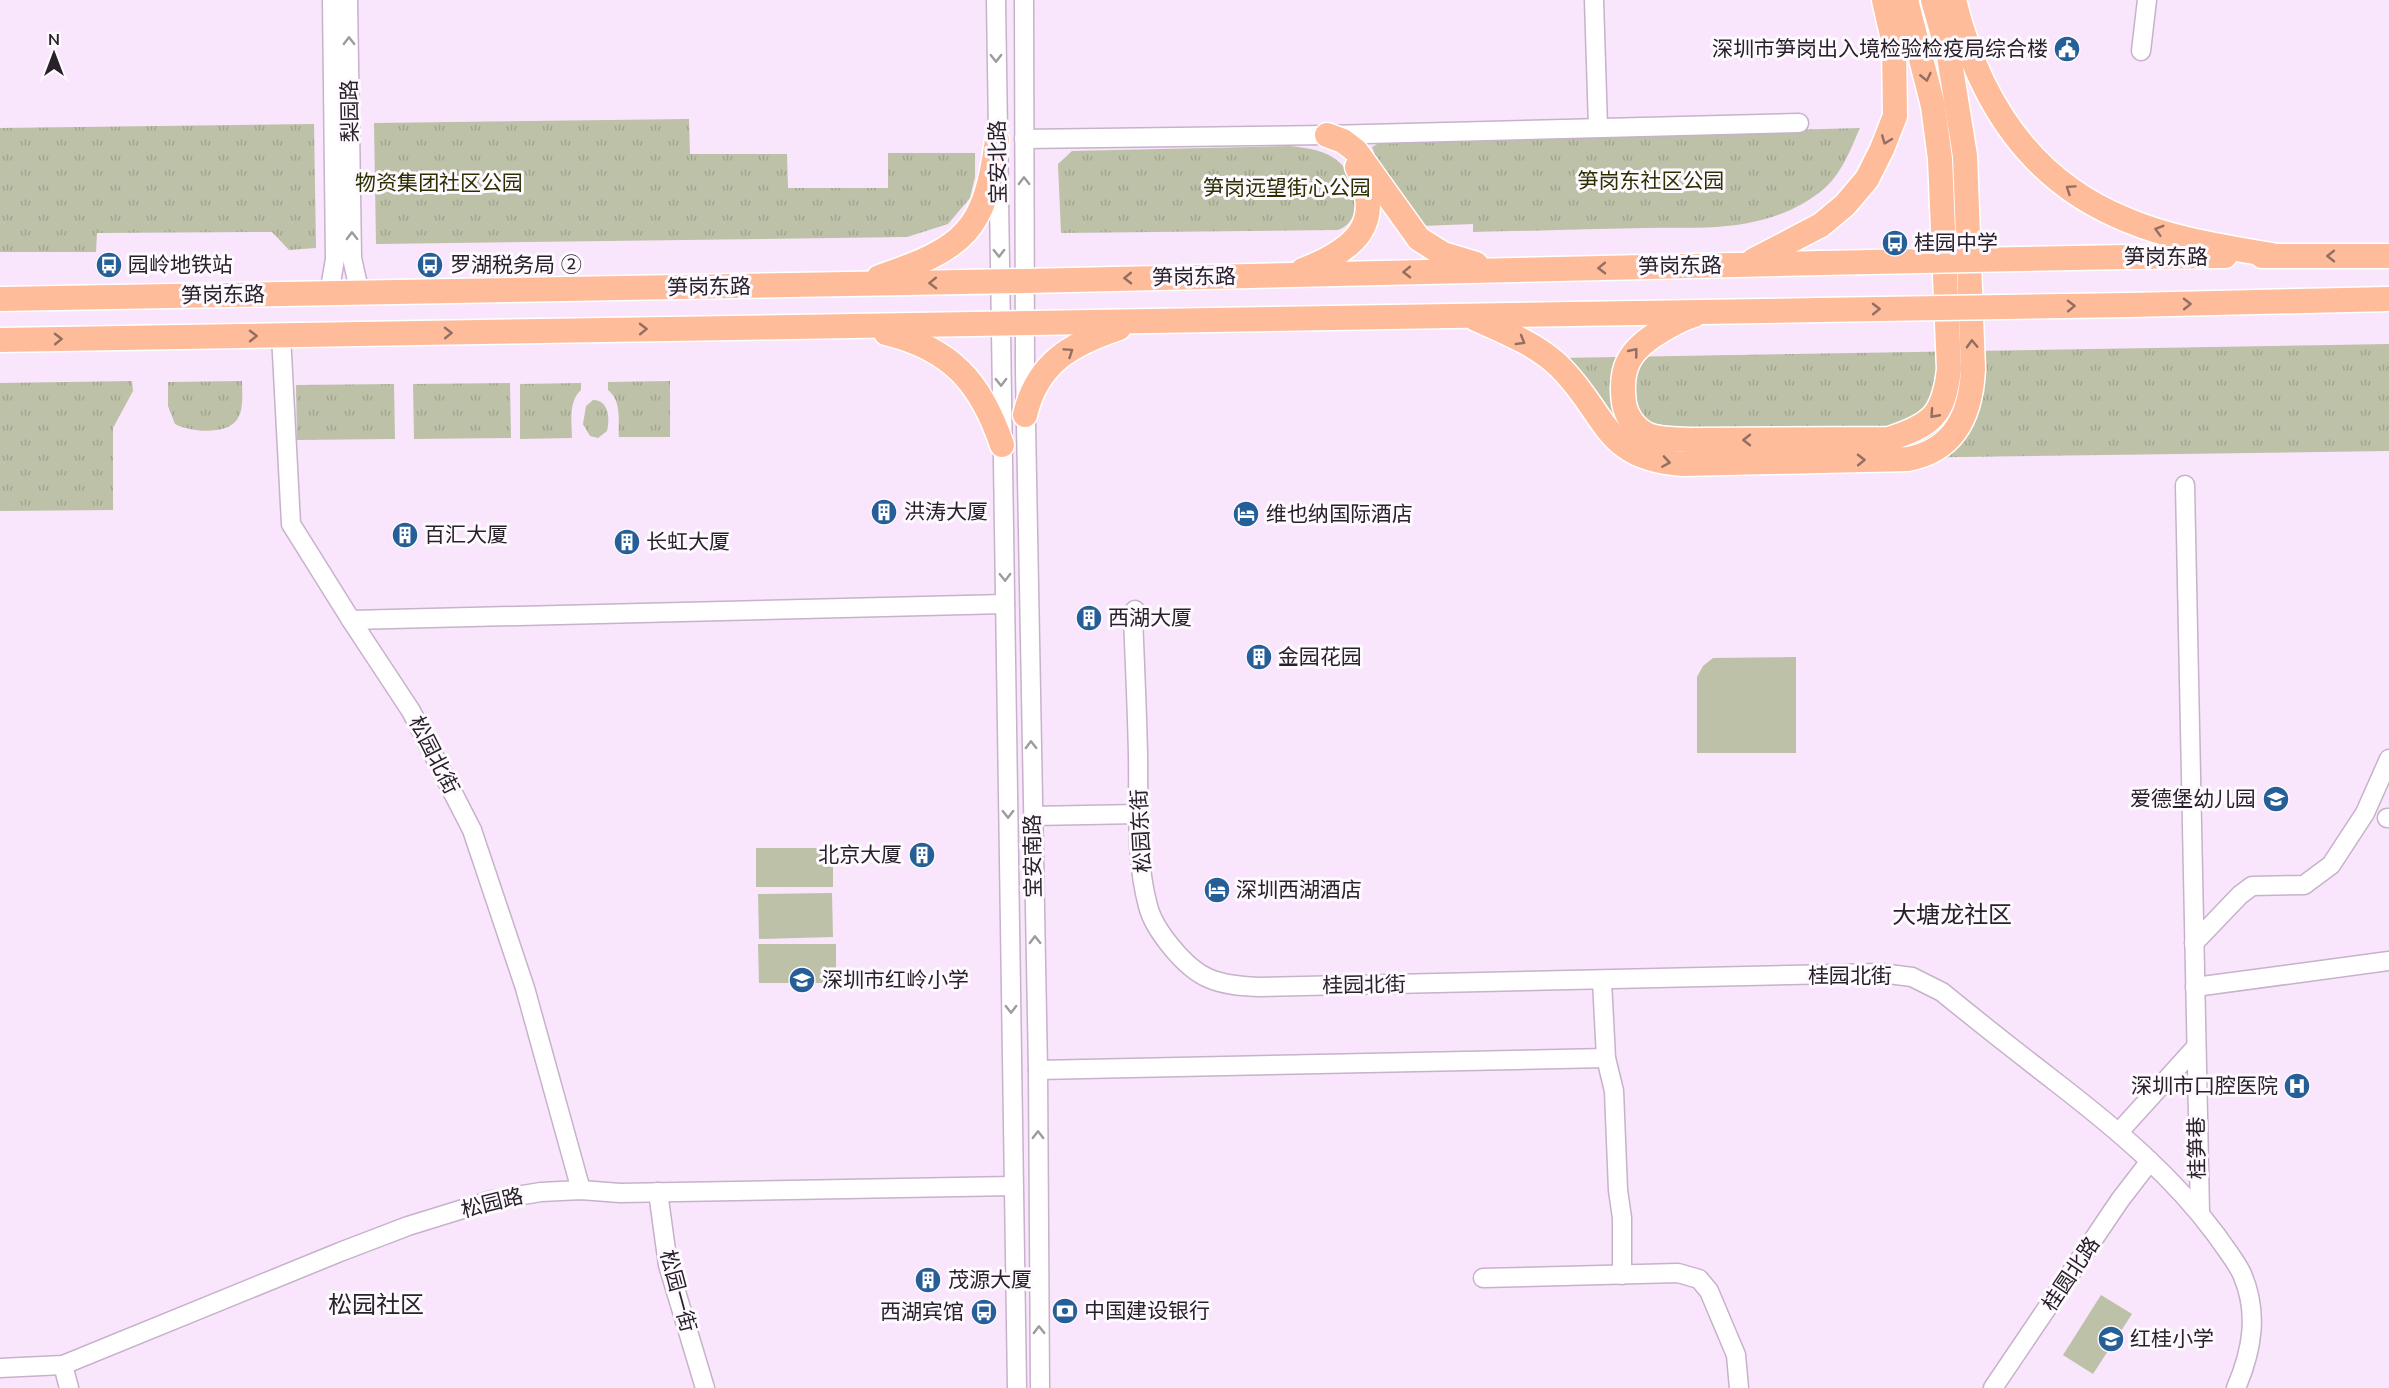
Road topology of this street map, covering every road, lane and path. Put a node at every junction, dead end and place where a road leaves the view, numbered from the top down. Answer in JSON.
{"nodes":[{"id":1,"x":332,"y":0,"type":"edge"},
{"id":2,"x":348,"y":0,"type":"edge"},
{"id":3,"x":996,"y":0,"type":"edge"},
{"id":4,"x":1024,"y":0,"type":"edge"},
{"id":5,"x":1594,"y":0,"type":"edge"},
{"id":6,"x":1884,"y":0,"type":"edge"},
{"id":7,"x":1906,"y":0,"type":"edge"},
{"id":8,"x":1933,"y":0,"type":"edge"},
{"id":9,"x":1954,"y":0,"type":"edge"},
{"id":10,"x":2147,"y":0,"type":"edge"},
{"id":11,"x":2141,"y":51,"type":"dead end"},
{"id":12,"x":1799,"y":123,"type":"dead end"},
{"id":13,"x":1598,"y":127,"type":"junction"},
{"id":14,"x":1327,"y":135,"type":"junction"},
{"id":15,"x":1024,"y":139,"type":"junction"},
{"id":16,"x":997,"y":140,"type":"junction"},
{"id":17,"x":2277,"y":256,"type":"junction"},
{"id":18,"x":2389,"y":256,"type":"edge"},
{"id":19,"x":1745,"y":264,"type":"junction"},
{"id":20,"x":1500,"y":271,"type":"junction"},
{"id":21,"x":1290,"y":274,"type":"junction"},
{"id":22,"x":999,"y":281,"type":"junction"},
{"id":23,"x":1025,"y":281,"type":"junction"},
{"id":24,"x":859,"y":284,"type":"junction"},
{"id":25,"x":328,"y":294,"type":"junction"},
{"id":26,"x":360,"y":294,"type":"junction"},
{"id":27,"x":0,"y":299,"type":"edge"},
{"id":28,"x":2389,"y":299,"type":"edge"},
{"id":29,"x":1713,"y":310,"type":"junction"},
{"id":30,"x":1469,"y":316,"type":"junction"},
{"id":31,"x":1138,"y":322,"type":"junction"},
{"id":32,"x":1000,"y":324,"type":"junction"},
{"id":33,"x":1025,"y":324,"type":"junction"},
{"id":34,"x":858,"y":326,"type":"junction"},
{"id":35,"x":281,"y":335,"type":"junction"},
{"id":36,"x":0,"y":340,"type":"edge"},
{"id":37,"x":1025,"y":415,"type":"junction"},
{"id":38,"x":1002,"y":445,"type":"junction"},
{"id":39,"x":2185,"y":485,"type":"dead end"},
{"id":40,"x":1005,"y":604,"type":"junction"},
{"id":41,"x":1135,"y":610,"type":"dead end"},
{"id":42,"x":351,"y":620,"type":"junction"},
{"id":43,"x":2389,"y":759,"type":"edge"},
{"id":44,"x":1139,"y":814,"type":"junction"},
{"id":45,"x":1033,"y":816,"type":"junction"},
{"id":46,"x":2194,"y":943,"type":"junction"},
{"id":47,"x":2389,"y":961,"type":"edge"},
{"id":48,"x":1602,"y":981,"type":"junction"},
{"id":49,"x":1258,"y":987,"type":"joint"},
{"id":50,"x":2195,"y":987,"type":"junction"},
{"id":51,"x":2195,"y":1048,"type":"junction"},
{"id":52,"x":1606,"y":1058,"type":"junction"},
{"id":53,"x":1038,"y":1070,"type":"junction"},
{"id":54,"x":2119,"y":1132,"type":"junction"},
{"id":55,"x":2150,"y":1161,"type":"junction"},
{"id":56,"x":1013,"y":1186,"type":"junction"},
{"id":57,"x":581,"y":1190,"type":"junction"},
{"id":58,"x":658,"y":1192,"type":"junction"},
{"id":59,"x":2200,"y":1213,"type":"junction"},
{"id":60,"x":1622,"y":1275,"type":"junction"},
{"id":61,"x":1483,"y":1278,"type":"dead end"},
{"id":62,"x":63,"y":1365,"type":"junction"},
{"id":63,"x":0,"y":1368,"type":"edge"},
{"id":64,"x":69,"y":1388,"type":"edge"},
{"id":65,"x":705,"y":1388,"type":"edge"},
{"id":66,"x":1017,"y":1388,"type":"edge"},
{"id":67,"x":1040,"y":1388,"type":"edge"},
{"id":68,"x":1739,"y":1388,"type":"edge"},
{"id":69,"x":1993,"y":1388,"type":"edge"},
{"id":70,"x":2236,"y":1388,"type":"edge"}],
"edges":[{"from":1,"to":25,"type":"street","name":"梨园路"},
{"from":26,"to":2,"type":"street","name":"梨园路","one_way":true},
{"from":3,"to":16,"type":"street","name":"宝安北路","one_way":true},
{"from":4,"to":15,"type":"street","name":"宝安北路"},
{"from":5,"to":13,"type":"street"},
{"from":6,"to":19,"type":"main road","one_way":true},
{"from":7,"to":29,"type":"main road","one_way":true},
{"from":30,"to":8,"type":"main road","one_way":true},
{"from":17,"to":9,"type":"main road","one_way":true},
{"from":10,"to":11,"type":"street"},
{"from":12,"to":13,"type":"street"},
{"from":13,"to":14,"type":"street"},
{"from":14,"to":15,"type":"street"},
{"from":14,"to":20,"type":"main road"},
{"from":14,"to":21,"type":"main road"},
{"from":23,"to":15,"type":"street","name":"宝安北路","one_way":true},
{"from":16,"to":22,"type":"street","name":"宝安北路","one_way":true},
{"from":16,"to":24,"type":"main road"},
{"from":18,"to":17,"type":"main road","name":"笋岗东路","one_way":true},
{"from":17,"to":19,"type":"main road","name":"笋岗东路","bridge":true},
{"from":19,"to":20,"type":"main road","name":"笋岗东路","one_way":true},
{"from":20,"to":21,"type":"main road","name":"笋岗东路","one_way":true},
{"from":21,"to":23,"type":"main road","name":"笋岗东路","one_way":true},
{"from":22,"to":23,"type":"main road","name":"笋岗东路"},
{"from":22,"to":24,"type":"main road","name":"笋岗东路","one_way":true},
{"from":22,"to":32,"type":"street","name":"宝安北路"},
{"from":23,"to":33,"type":"street","name":"宝安北路"},
{"from":24,"to":26,"type":"main road","name":"笋岗东路"},
{"from":25,"to":26,"type":"main road","name":"笋岗东路"},
{"from":25,"to":27,"type":"main road","name":"笋岗东路"},
{"from":29,"to":28,"type":"main road","name":"笋岗东路","one_way":true,"bridge":true},
{"from":29,"to":30,"type":"main road","name":"笋岗东路"},
{"from":30,"to":31,"type":"main road","name":"笋岗东路"},
{"from":31,"to":33,"type":"main road","name":"笋岗东路"},
{"from":37,"to":31,"type":"main road","one_way":true},
{"from":32,"to":33,"type":"main road","name":"笋岗东路"},
{"from":32,"to":34,"type":"main road","name":"笋岗东路"},
{"from":32,"to":38,"type":"street","name":"宝安南路","one_way":true},
{"from":33,"to":37,"type":"street","name":"宝安南路"},
{"from":35,"to":34,"type":"main road","name":"笋岗东路","one_way":true},
{"from":34,"to":38,"type":"main road"},
{"from":36,"to":35,"type":"main road","name":"笋岗东路","one_way":true},
{"from":35,"to":42,"type":"street","name":"松园北街"},
{"from":45,"to":37,"type":"street","name":"宝安南路","one_way":true},
{"from":38,"to":40,"type":"street","name":"宝安南路","one_way":true},
{"from":39,"to":46,"type":"street","name":"桂笋巷"},
{"from":40,"to":42,"type":"street"},
{"from":40,"to":56,"type":"street","name":"宝安南路","one_way":true},
{"from":41,"to":44,"type":"street","name":"松园东街"},
{"from":42,"to":57,"type":"street","name":"松园北街"},
{"from":43,"to":46,"type":"street"},
{"from":44,"to":45,"type":"street"},
{"from":44,"to":49,"type":"street","name":"松园东街"},
{"from":53,"to":45,"type":"street","name":"宝安南路","one_way":true},
{"from":46,"to":50,"type":"street","name":"桂笋巷"},
{"from":47,"to":50,"type":"street"},
{"from":48,"to":49,"type":"street","name":"桂园北街"},
{"from":48,"to":52,"type":"street"},
{"from":48,"to":54,"type":"street","name":"桂园北街"},
{"from":50,"to":51,"type":"street","name":"桂笋巷"},
{"from":51,"to":54,"type":"street"},
{"from":51,"to":59,"type":"street","name":"桂笋巷"},
{"from":52,"to":53,"type":"street"},
{"from":52,"to":60,"type":"street"},
{"from":67,"to":53,"type":"street","name":"宝安南路","one_way":true},
{"from":54,"to":55,"type":"street","name":"桂园北街"},
{"from":55,"to":59,"type":"street","name":"桂园北街"},
{"from":55,"to":69,"type":"street","name":"桂圆北路"},
{"from":56,"to":58,"type":"street","name":"松园路"},
{"from":56,"to":66,"type":"street","name":"宝安南路"},
{"from":57,"to":58,"type":"street","name":"松园路"},
{"from":57,"to":62,"type":"street","name":"松园路"},
{"from":58,"to":65,"type":"street","name":"松园一街"},
{"from":59,"to":70,"type":"street","name":"桂园北街"},
{"from":60,"to":61,"type":"street"},
{"from":60,"to":68,"type":"street"},
{"from":62,"to":63,"type":"street","name":"松园路"},
{"from":62,"to":64,"type":"street"}]}
